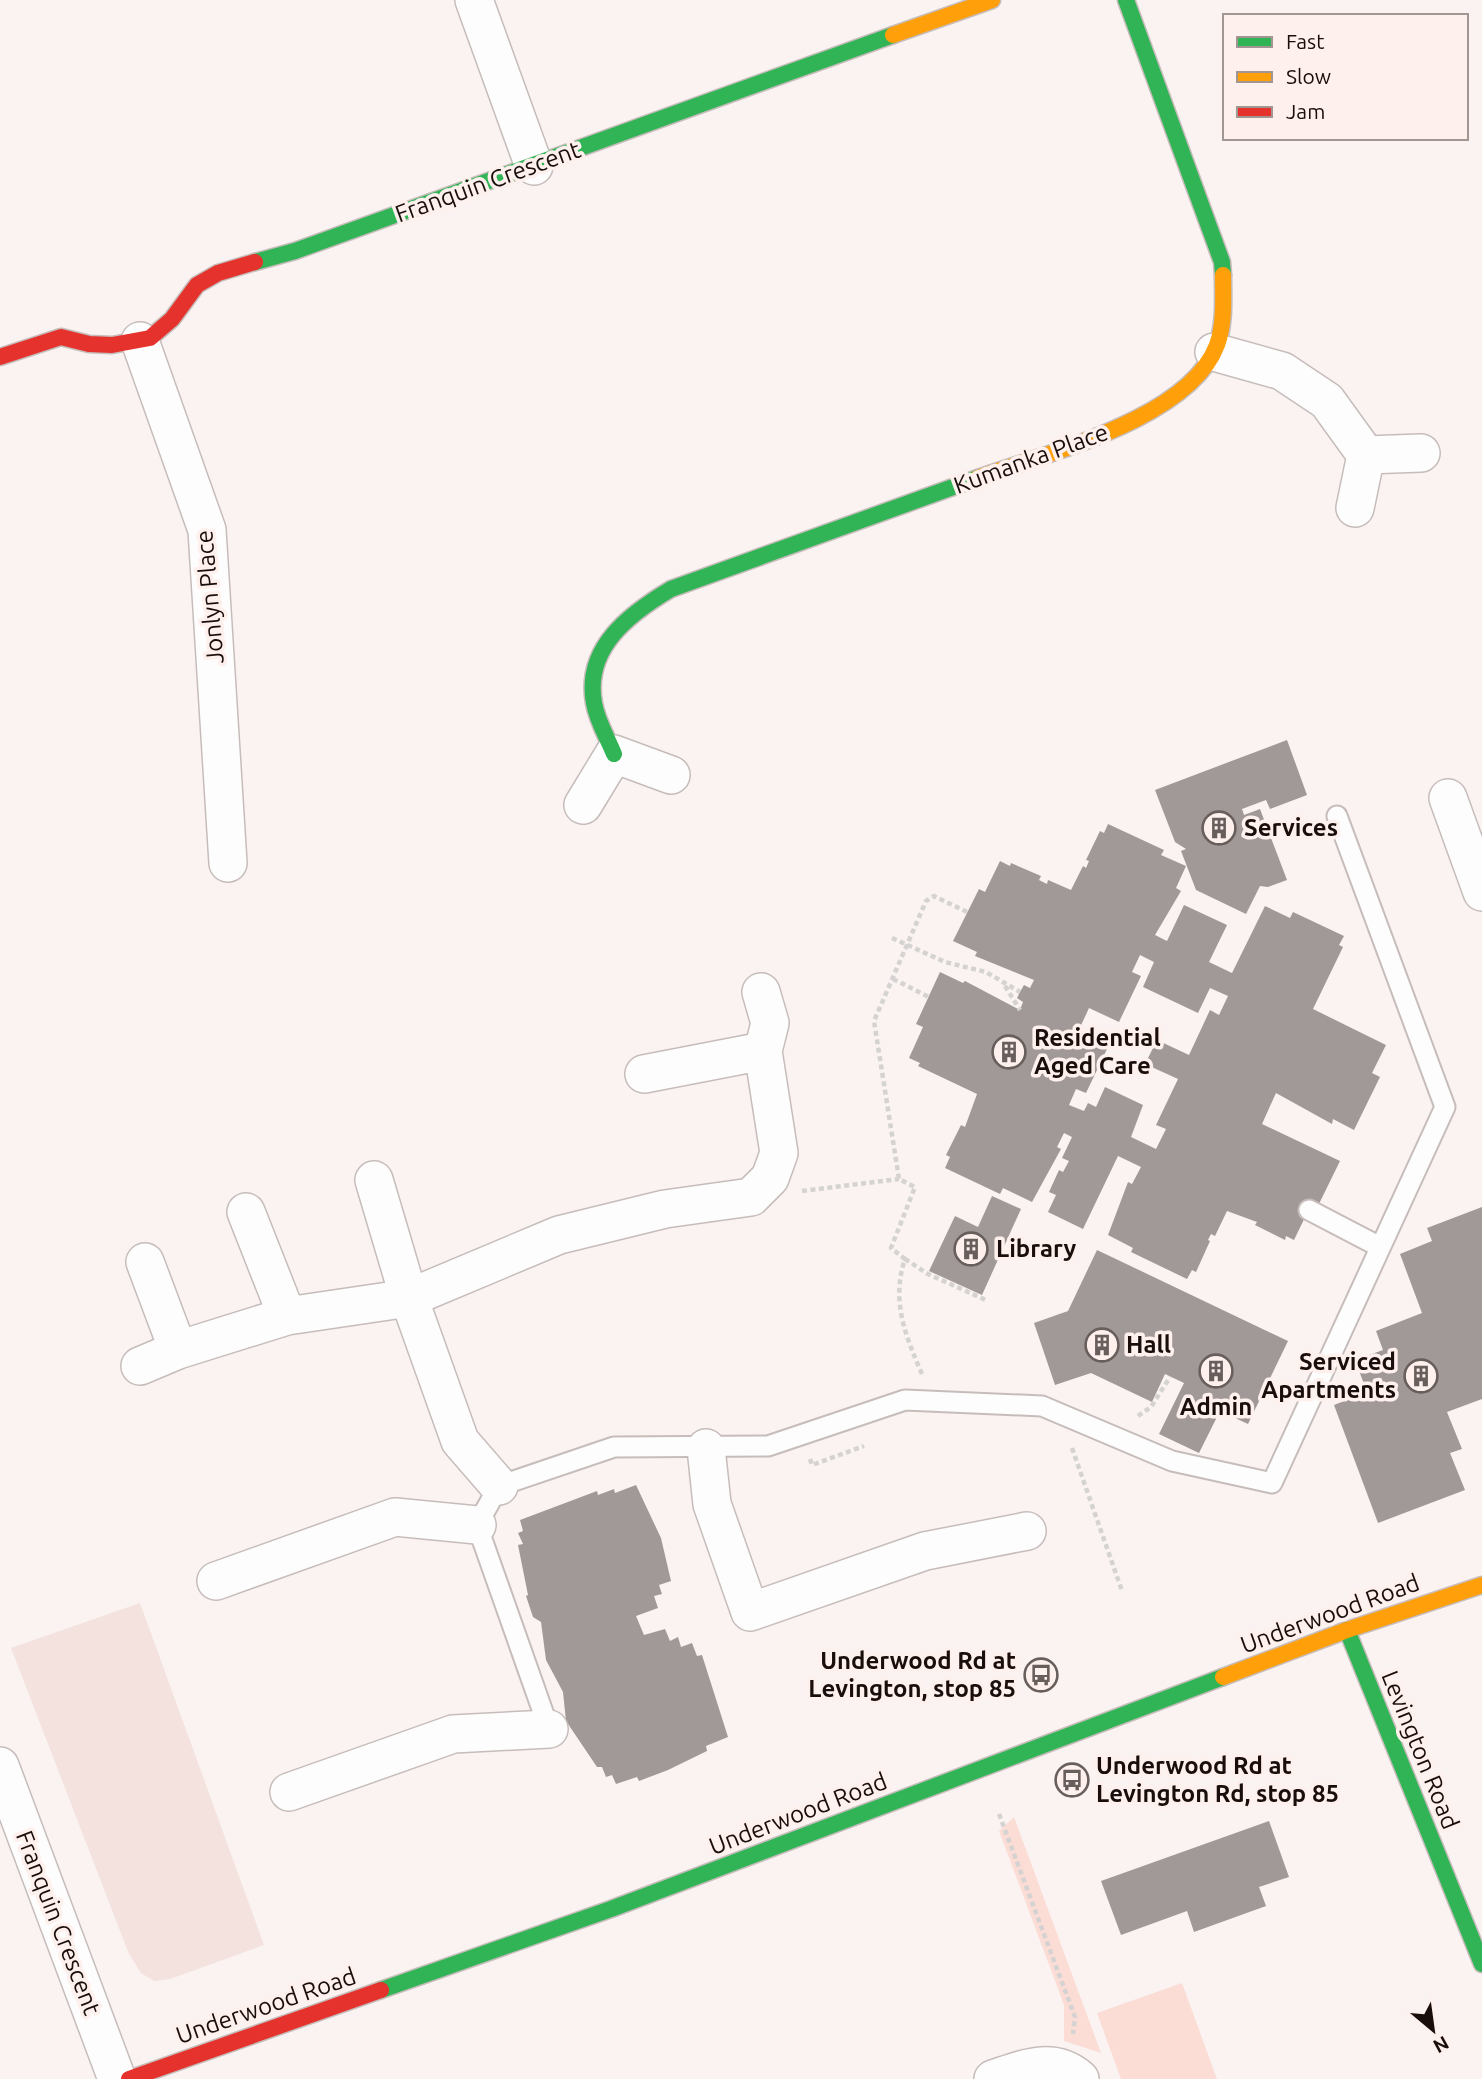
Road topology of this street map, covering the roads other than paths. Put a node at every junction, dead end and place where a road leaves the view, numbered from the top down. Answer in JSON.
{"nodes":[{"id":1,"x":474,"y":0,"type":"edge"},
{"id":2,"x":992,"y":0,"type":"edge"},
{"id":3,"x":1126,"y":0,"type":"edge"},
{"id":4,"x":534,"y":166,"type":"junction"},
{"id":5,"x":140,"y":341,"type":"junction"},
{"id":6,"x":1214,"y":352,"type":"junction"},
{"id":7,"x":0,"y":357,"type":"edge"},
{"id":8,"x":1421,"y":453,"type":"dead end"},
{"id":9,"x":1366,"y":455,"type":"junction"},
{"id":10,"x":1355,"y":508,"type":"dead end"},
{"id":11,"x":614,"y":754,"type":"junction"},
{"id":12,"x":671,"y":775,"type":"dead end"},
{"id":13,"x":1448,"y":798,"type":"dead end"},
{"id":14,"x":583,"y":805,"type":"dead end"},
{"id":15,"x":1337,"y":816,"type":"dead end"},
{"id":16,"x":1472,"y":834,"type":"edge"},
{"id":17,"x":228,"y":863,"type":"dead end"},
{"id":18,"x":1482,"y":892,"type":"edge"},
{"id":19,"x":761,"y":992,"type":"dead end"},
{"id":20,"x":763,"y":1051,"type":"junction"},
{"id":21,"x":644,"y":1074,"type":"dead end"},
{"id":22,"x":374,"y":1180,"type":"dead end"},
{"id":23,"x":1309,"y":1210,"type":"dead end"},
{"id":24,"x":246,"y":1212,"type":"dead end"},
{"id":25,"x":1380,"y":1247,"type":"junction"},
{"id":26,"x":145,"y":1262,"type":"dead end"},
{"id":27,"x":409,"y":1298,"type":"junction"},
{"id":28,"x":287,"y":1316,"type":"junction"},
{"id":29,"x":178,"y":1350,"type":"junction"},
{"id":30,"x":140,"y":1366,"type":"dead end"},
{"id":31,"x":706,"y":1448,"type":"junction"},
{"id":32,"x":499,"y":1486,"type":"junction"},
{"id":33,"x":477,"y":1525,"type":"junction"},
{"id":34,"x":1027,"y":1531,"type":"dead end"},
{"id":35,"x":216,"y":1581,"type":"dead end"},
{"id":36,"x":1482,"y":1585,"type":"edge"},
{"id":37,"x":1347,"y":1630,"type":"junction"},
{"id":38,"x":549,"y":1729,"type":"joint"},
{"id":39,"x":0,"y":1766,"type":"edge"},
{"id":40,"x":289,"y":1792,"type":"dead end"},
{"id":41,"x":10,"y":1825,"type":"edge"},
{"id":42,"x":1482,"y":1964,"type":"edge"},
{"id":43,"x":1074,"y":2074,"type":"edge"},
{"id":44,"x":117,"y":2079,"type":"edge"},
{"id":45,"x":129,"y":2079,"type":"edge"},
{"id":46,"x":993,"y":2079,"type":"edge"}],
"edges":[{"from":1,"to":4,"type":"street"},
{"from":2,"to":4,"type":"street","name":"Franquin Crescent"},
{"from":3,"to":6,"type":"street","name":"Kumanka Place"},
{"from":4,"to":5,"type":"street","name":"Franquin Crescent"},
{"from":5,"to":7,"type":"street","name":"Franquin Crescent"},
{"from":5,"to":17,"type":"street","name":"Jonlyn Place"},
{"from":6,"to":9,"type":"street"},
{"from":6,"to":11,"type":"street","name":"Kumanka Place"},
{"from":8,"to":9,"type":"street"},
{"from":9,"to":10,"type":"street"},
{"from":11,"to":12,"type":"street"},
{"from":11,"to":14,"type":"street"},
{"from":13,"to":16,"type":"street"},
{"from":15,"to":25,"type":"lane"},
{"from":16,"to":18,"type":"street"},
{"from":19,"to":20,"type":"street"},
{"from":20,"to":21,"type":"street"},
{"from":20,"to":27,"type":"street"},
{"from":22,"to":27,"type":"street"},
{"from":23,"to":25,"type":"lane"},
{"from":24,"to":28,"type":"street"},
{"from":25,"to":31,"type":"lane"},
{"from":26,"to":29,"type":"street"},
{"from":27,"to":28,"type":"street"},
{"from":27,"to":32,"type":"street"},
{"from":28,"to":29,"type":"street"},
{"from":29,"to":30,"type":"street"},
{"from":31,"to":32,"type":"lane"},
{"from":31,"to":34,"type":"street"},
{"from":32,"to":33,"type":"lane"},
{"from":33,"to":35,"type":"street"},
{"from":33,"to":38,"type":"lane"},
{"from":36,"to":37,"type":"street","name":"Underwood Road"},
{"from":37,"to":42,"type":"street","name":"Levington Road"},
{"from":37,"to":45,"type":"street","name":"Underwood Road"},
{"from":38,"to":40,"type":"street"},
{"from":39,"to":41,"type":"street","name":"Franquin Crescent"},
{"from":41,"to":44,"type":"street","name":"Franquin Crescent"},
{"from":43,"to":46,"type":"street"}]}
